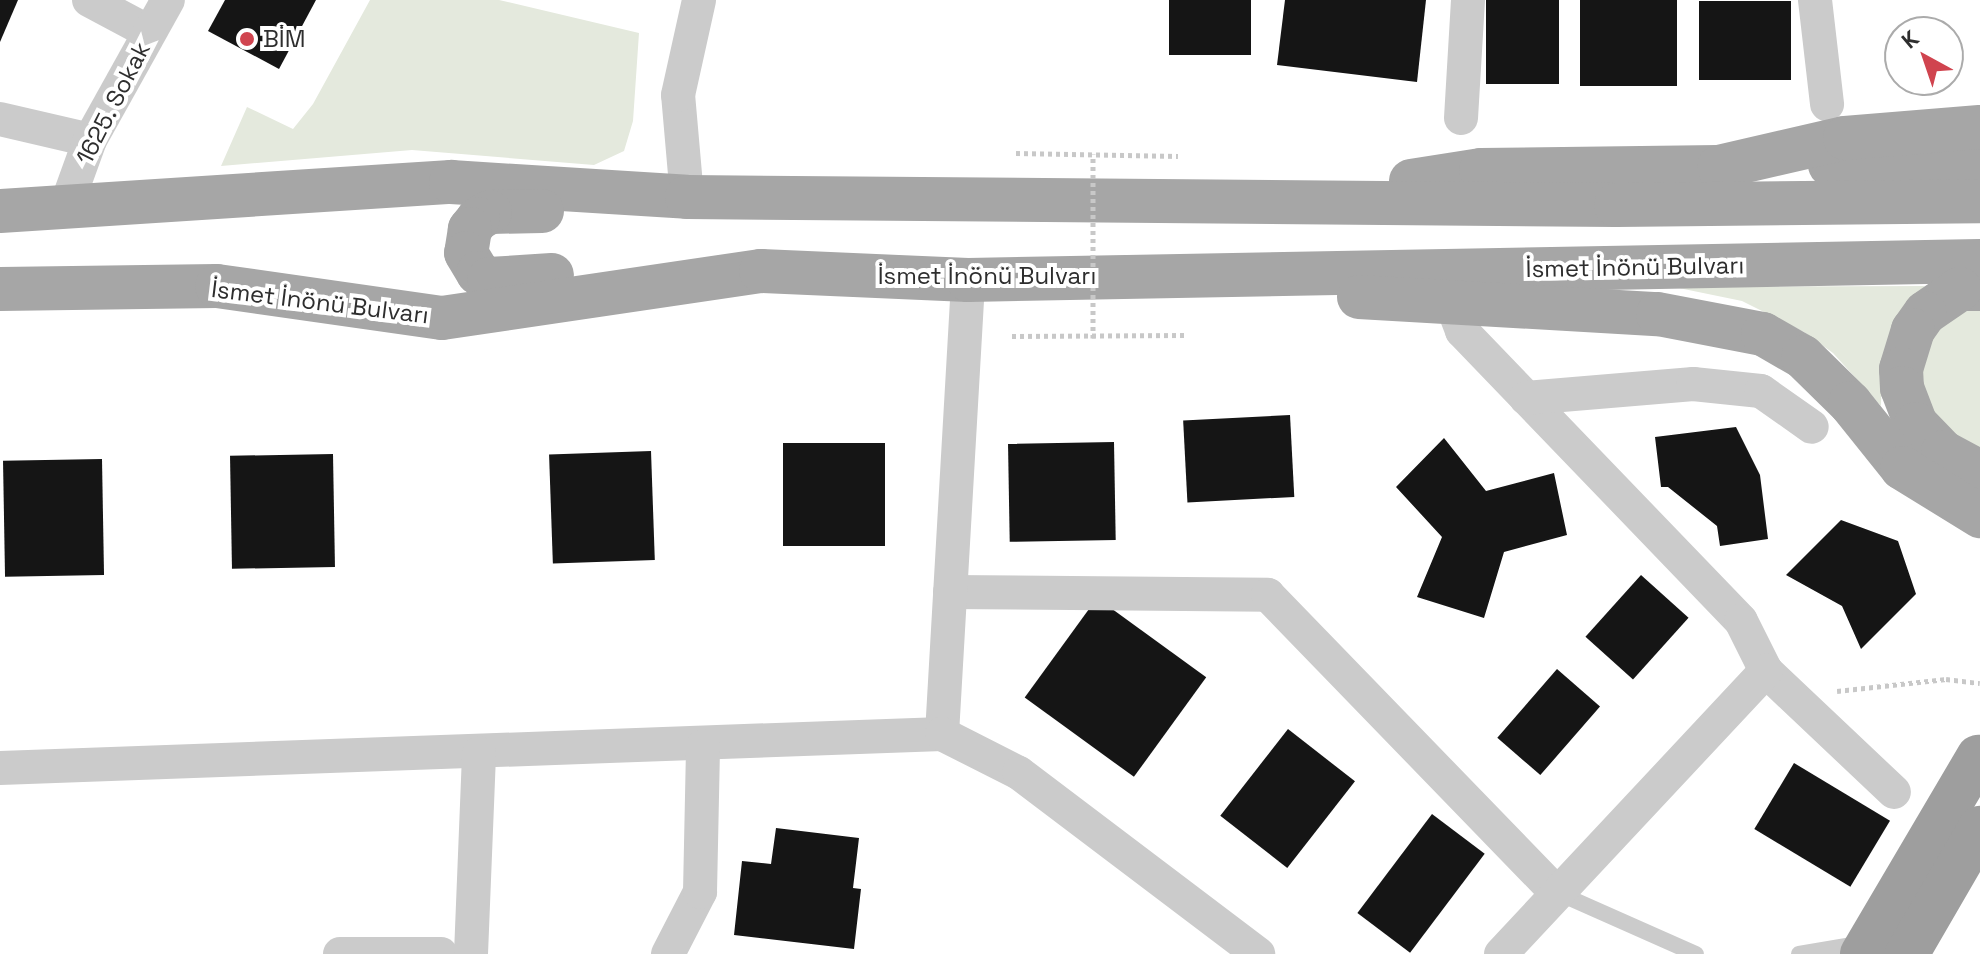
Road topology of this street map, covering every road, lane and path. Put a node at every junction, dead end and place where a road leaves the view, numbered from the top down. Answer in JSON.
{"nodes":[{"id":1,"x":89,"y":0,"type":"edge"},
{"id":2,"x":168,"y":0,"type":"edge"},
{"id":3,"x":699,"y":0,"type":"edge"},
{"id":4,"x":1468,"y":0,"type":"edge"},
{"id":5,"x":1815,"y":0,"type":"edge"},
{"id":6,"x":149,"y":32,"type":"junction"},
{"id":7,"x":1827,"y":104,"type":"dead end"},
{"id":8,"x":1461,"y":118,"type":"dead end"},
{"id":9,"x":0,"y":119,"type":"edge"},
{"id":10,"x":1980,"y":127,"type":"edge"},
{"id":11,"x":90,"y":140,"type":"junction"},
{"id":12,"x":1016,"y":153,"type":"dead end"},
{"id":13,"x":1093,"y":154,"type":"junction"},
{"id":14,"x":1178,"y":156,"type":"dead end"},
{"id":15,"x":1980,"y":162,"type":"edge"},
{"id":16,"x":1719,"y":167,"type":"junction"},
{"id":17,"x":687,"y":197,"type":"junction"},
{"id":18,"x":767,"y":197,"type":"junction"},
{"id":19,"x":1286,"y":201,"type":"junction"},
{"id":20,"x":1980,"y":201,"type":"edge"},
{"id":21,"x":65,"y":209,"type":"junction"},
{"id":22,"x":0,"y":211,"type":"edge"},
{"id":23,"x":1980,"y":261,"type":"edge"},
{"id":24,"x":761,"y":271,"type":"junction"},
{"id":25,"x":1263,"y":272,"type":"junction"},
{"id":26,"x":968,"y":280,"type":"junction"},
{"id":27,"x":0,"y":289,"type":"edge"},
{"id":28,"x":1980,"y":289,"type":"edge"},
{"id":29,"x":1451,"y":302,"type":"junction"},
{"id":30,"x":1184,"y":335,"type":"dead end"},
{"id":31,"x":1012,"y":336,"type":"dead end"},
{"id":32,"x":1093,"y":338,"type":"junction"},
{"id":33,"x":1526,"y":398,"type":"junction"},
{"id":34,"x":1812,"y":427,"type":"dead end"},
{"id":35,"x":1980,"y":472,"type":"edge"},
{"id":36,"x":1980,"y":516,"type":"edge"},
{"id":37,"x":950,"y":592,"type":"junction"},
{"id":38,"x":1766,"y":671,"type":"junction"},
{"id":39,"x":1980,"y":683,"type":"edge"},
{"id":40,"x":1792,"y":697,"type":"junction"},
{"id":41,"x":942,"y":734,"type":"junction"},
{"id":42,"x":703,"y":746,"type":"junction"},
{"id":43,"x":479,"y":753,"type":"junction"},
{"id":44,"x":1979,"y":755,"type":"edge"},
{"id":45,"x":0,"y":768,"type":"edge"},
{"id":46,"x":1894,"y":792,"type":"dead end"},
{"id":47,"x":1980,"y":828,"type":"edge"},
{"id":48,"x":1556,"y":892,"type":"junction"},
{"id":49,"x":1879,"y":950,"type":"edge"},
{"id":50,"x":674,"y":952,"type":"edge"},
{"id":51,"x":340,"y":954,"type":"edge"},
{"id":52,"x":441,"y":954,"type":"edge"},
{"id":53,"x":471,"y":954,"type":"edge"},
{"id":54,"x":1258,"y":954,"type":"edge"},
{"id":55,"x":1501,"y":954,"type":"edge"},
{"id":56,"x":1696,"y":954,"type":"edge"},
{"id":57,"x":1799,"y":954,"type":"edge"}],
"edges":[{"from":1,"to":6,"type":"street"},
{"from":2,"to":6,"type":"street","name":"1625. Sokak"},
{"from":3,"to":17,"type":"street"},
{"from":4,"to":8,"type":"street"},
{"from":5,"to":7,"type":"street"},
{"from":6,"to":11,"type":"street","name":"1625. Sokak"},
{"from":9,"to":11,"type":"street"},
{"from":10,"to":16,"type":"main road"},
{"from":11,"to":21,"type":"street","name":"1625. Sokak"},
{"from":12,"to":13,"type":"path"},
{"from":13,"to":14,"type":"path"},
{"from":13,"to":32,"type":"path","bridge":true},
{"from":15,"to":16,"type":"main road"},
{"from":16,"to":19,"type":"main road"},
{"from":17,"to":18,"type":"main road"},
{"from":17,"to":21,"type":"main road"},
{"from":18,"to":19,"type":"main road"},
{"from":18,"to":24,"type":"main road"},
{"from":19,"to":20,"type":"main road"},
{"from":21,"to":22,"type":"main road"},
{"from":23,"to":25,"type":"main road","name":"İsmet İnönü Bulvarı"},
{"from":24,"to":26,"type":"main road","name":"İsmet İnönü Bulvarı"},
{"from":24,"to":27,"type":"main road","name":"İsmet İnönü Bulvarı"},
{"from":25,"to":26,"type":"main road","name":"İsmet İnönü Bulvarı"},
{"from":25,"to":29,"type":"main road"},
{"from":26,"to":37,"type":"street"},
{"from":28,"to":35,"type":"main road"},
{"from":29,"to":33,"type":"street"},
{"from":29,"to":36,"type":"main road"},
{"from":30,"to":32,"type":"path"},
{"from":31,"to":32,"type":"path"},
{"from":33,"to":34,"type":"street"},
{"from":33,"to":38,"type":"street"},
{"from":37,"to":41,"type":"street"},
{"from":37,"to":48,"type":"street"},
{"from":38,"to":40,"type":"street"},
{"from":38,"to":48,"type":"street"},
{"from":39,"to":40,"type":"path"},
{"from":40,"to":46,"type":"street"},
{"from":41,"to":42,"type":"street"},
{"from":41,"to":54,"type":"street"},
{"from":42,"to":43,"type":"street"},
{"from":42,"to":50,"type":"street"},
{"from":43,"to":45,"type":"street"},
{"from":43,"to":53,"type":"street"},
{"from":44,"to":49,"type":"highway"},
{"from":47,"to":49,"type":"highway"},
{"from":48,"to":55,"type":"street"},
{"from":48,"to":56,"type":"lane"},
{"from":49,"to":57,"type":"lane"},
{"from":51,"to":52,"type":"street"}]}
